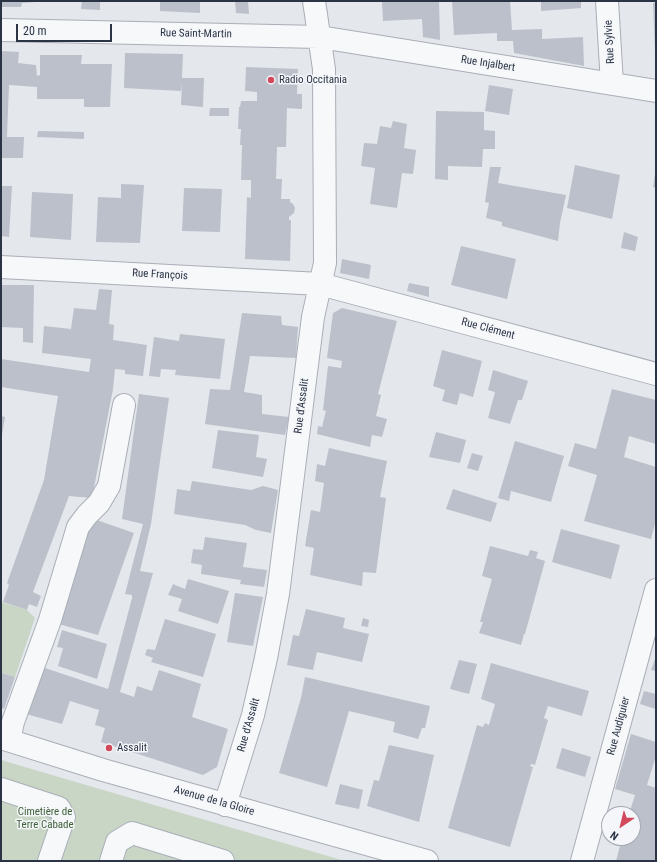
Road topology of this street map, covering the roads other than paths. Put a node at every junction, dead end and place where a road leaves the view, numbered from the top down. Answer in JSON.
{"nodes":[{"id":1,"x":314,"y":1,"type":"edge"},
{"id":2,"x":607,"y":1,"type":"edge"},
{"id":3,"x":1,"y":30,"type":"edge"},
{"id":4,"x":320,"y":36,"type":"junction"},
{"id":5,"x":612,"y":84,"type":"junction"},
{"id":6,"x":656,"y":91,"type":"edge"},
{"id":7,"x":1,"y":267,"type":"edge"},
{"id":8,"x":320,"y":284,"type":"junction"},
{"id":9,"x":656,"y":374,"type":"edge"},
{"id":10,"x":124,"y":405,"type":"dead end"},
{"id":11,"x":656,"y":590,"type":"edge"},
{"id":12,"x":5,"y":739,"type":"edge"},
{"id":13,"x":1,"y":789,"type":"edge"},
{"id":14,"x":225,"y":805,"type":"junction"},
{"id":15,"x":49,"y":861,"type":"edge"},
{"id":16,"x":111,"y":861,"type":"edge"},
{"id":17,"x":223,"y":861,"type":"edge"},
{"id":18,"x":427,"y":861,"type":"edge"},
{"id":19,"x":582,"y":861,"type":"edge"}],
"edges":[{"from":1,"to":4,"type":"street","name":"Rue d'Assalit"},
{"from":2,"to":5,"type":"street","name":"Rue Sylvie"},
{"from":3,"to":4,"type":"street","name":"Rue Saint-Martin"},
{"from":4,"to":5,"type":"street","name":"Rue Injalbert"},
{"from":4,"to":8,"type":"street","name":"Rue d'Assalit"},
{"from":5,"to":6,"type":"street","name":"Rue Injalbert"},
{"from":7,"to":8,"type":"street","name":"Rue François"},
{"from":8,"to":9,"type":"street","name":"Rue Clément"},
{"from":8,"to":14,"type":"street","name":"Rue d'Assalit"},
{"from":10,"to":12,"type":"street"},
{"from":11,"to":19,"type":"street","name":"Rue Audiguier"},
{"from":12,"to":14,"type":"street","name":"Avenue de la Gloire"},
{"from":13,"to":15,"type":"street"},
{"from":14,"to":18,"type":"street","name":"Avenue de la Gloire"},
{"from":16,"to":17,"type":"street"}]}
